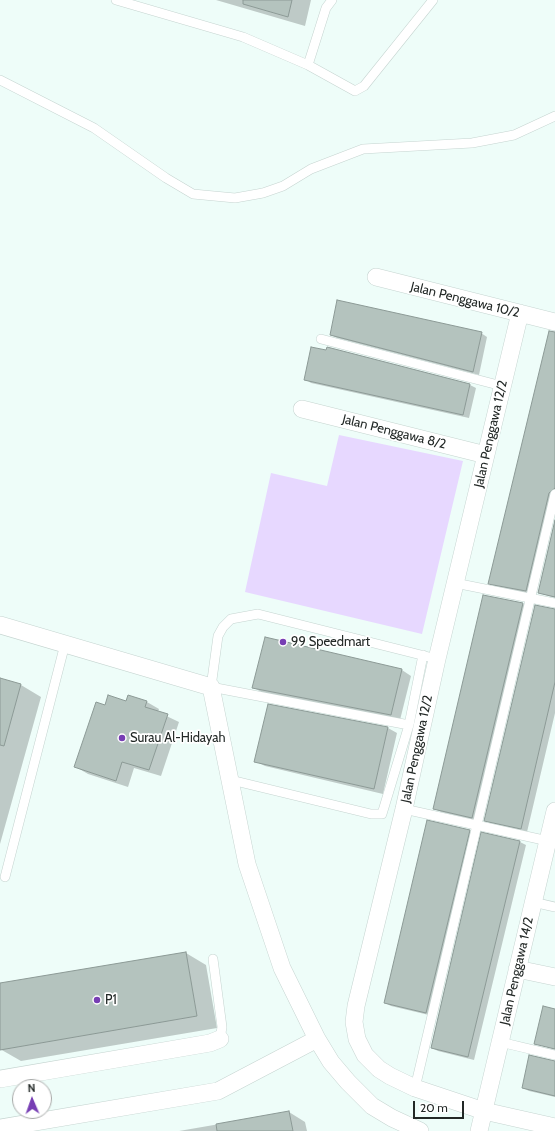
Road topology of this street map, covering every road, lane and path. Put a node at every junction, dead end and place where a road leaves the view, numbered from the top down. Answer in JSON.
{"nodes":[{"id":1,"x":116,"y":0,"type":"edge"},
{"id":2,"x":332,"y":0,"type":"edge"},
{"id":3,"x":433,"y":0,"type":"edge"},
{"id":4,"x":308,"y":65,"type":"junction"},
{"id":5,"x":0,"y":80,"type":"edge"},
{"id":6,"x":555,"y":116,"type":"edge"},
{"id":7,"x":376,"y":277,"type":"dead end"},
{"id":8,"x":520,"y":313,"type":"junction"},
{"id":9,"x":555,"y":322,"type":"edge"},
{"id":10,"x":321,"y":339,"type":"dead end"},
{"id":11,"x":502,"y":386,"type":"junction"},
{"id":12,"x":302,"y":409,"type":"dead end"},
{"id":13,"x":486,"y":455,"type":"junction"},
{"id":14,"x":555,"y":494,"type":"edge"},
{"id":15,"x":455,"y":583,"type":"junction"},
{"id":16,"x":531,"y":597,"type":"junction"},
{"id":17,"x":555,"y":603,"type":"edge"},
{"id":18,"x":0,"y":625,"type":"edge"},
{"id":19,"x":65,"y":644,"type":"junction"},
{"id":20,"x":430,"y":657,"type":"junction"},
{"id":21,"x":211,"y":687,"type":"junction"},
{"id":22,"x":409,"y":725,"type":"junction"},
{"id":23,"x":231,"y":780,"type":"junction"},
{"id":24,"x":404,"y":809,"type":"junction"},
{"id":25,"x":555,"y":811,"type":"edge"},
{"id":26,"x":477,"y":826,"type":"junction"},
{"id":27,"x":551,"y":833,"type":"edge"},
{"id":28,"x":5,"y":878,"type":"dead end"},
{"id":29,"x":533,"y":902,"type":"junction"},
{"id":30,"x":555,"y":907,"type":"edge"},
{"id":31,"x":213,"y":959,"type":"dead end"},
{"id":32,"x":518,"y":969,"type":"junction"},
{"id":33,"x":555,"y":978,"type":"edge"},
{"id":34,"x":220,"y":1039,"type":"joint"},
{"id":35,"x":317,"y":1039,"type":"junction"},
{"id":36,"x":500,"y":1042,"type":"junction"},
{"id":37,"x":555,"y":1055,"type":"edge"},
{"id":38,"x":0,"y":1079,"type":"edge"},
{"id":39,"x":415,"y":1088,"type":"junction"},
{"id":40,"x":484,"y":1111,"type":"junction"},
{"id":41,"x":555,"y":1127,"type":"edge"},
{"id":42,"x":0,"y":1128,"type":"edge"},
{"id":43,"x":420,"y":1131,"type":"edge"},
{"id":44,"x":479,"y":1131,"type":"edge"}],
"edges":[{"from":1,"to":4,"type":"lane"},
{"from":2,"to":4,"type":"lane"},
{"from":3,"to":4,"type":"lane"},
{"from":5,"to":6,"type":"lane"},
{"from":7,"to":8,"type":"street","name":"Jalan Penggawa 10/2"},
{"from":8,"to":9,"type":"street","name":"Jalan Penggawa 10/2"},
{"from":8,"to":11,"type":"street","name":"Jalan Penggawa 12/2"},
{"from":10,"to":11,"type":"lane"},
{"from":11,"to":13,"type":"street","name":"Jalan Penggawa 12/2"},
{"from":12,"to":13,"type":"street","name":"Jalan Penggawa 8/2"},
{"from":13,"to":15,"type":"street","name":"Jalan Penggawa 12/2"},
{"from":14,"to":16,"type":"lane"},
{"from":15,"to":16,"type":"lane"},
{"from":15,"to":20,"type":"street","name":"Jalan Penggawa 12/2"},
{"from":16,"to":17,"type":"lane"},
{"from":16,"to":26,"type":"lane"},
{"from":18,"to":19,"type":"street"},
{"from":19,"to":21,"type":"street"},
{"from":19,"to":28,"type":"lane"},
{"from":20,"to":21,"type":"lane"},
{"from":20,"to":22,"type":"lane"},
{"from":20,"to":24,"type":"street","name":"Jalan Penggawa 12/2"},
{"from":21,"to":22,"type":"lane"},
{"from":21,"to":23,"type":"street"},
{"from":22,"to":23,"type":"lane"},
{"from":23,"to":35,"type":"street"},
{"from":24,"to":26,"type":"lane"},
{"from":24,"to":39,"type":"street","name":"Jalan Penggawa 12/2"},
{"from":25,"to":27,"type":"street","name":"Jalan Penggawa 14/2"},
{"from":26,"to":27,"type":"lane"},
{"from":26,"to":39,"type":"lane"},
{"from":27,"to":29,"type":"street","name":"Jalan Penggawa 14/2"},
{"from":29,"to":30,"type":"lane"},
{"from":29,"to":32,"type":"street","name":"Jalan Penggawa 14/2"},
{"from":31,"to":34,"type":"lane"},
{"from":32,"to":33,"type":"street"},
{"from":32,"to":36,"type":"street","name":"Jalan Penggawa 14/2"},
{"from":34,"to":38,"type":"street"},
{"from":35,"to":42,"type":"street"},
{"from":35,"to":43,"type":"street"},
{"from":36,"to":37,"type":"lane"},
{"from":36,"to":40,"type":"street","name":"Jalan Penggawa 14/2"},
{"from":39,"to":40,"type":"street","name":"Jalan Penggawa 12/2"},
{"from":40,"to":41,"type":"street","name":"Jalan Penggawa 12/2"},
{"from":40,"to":44,"type":"street","name":"Jalan Penggawa 14/2"}]}
